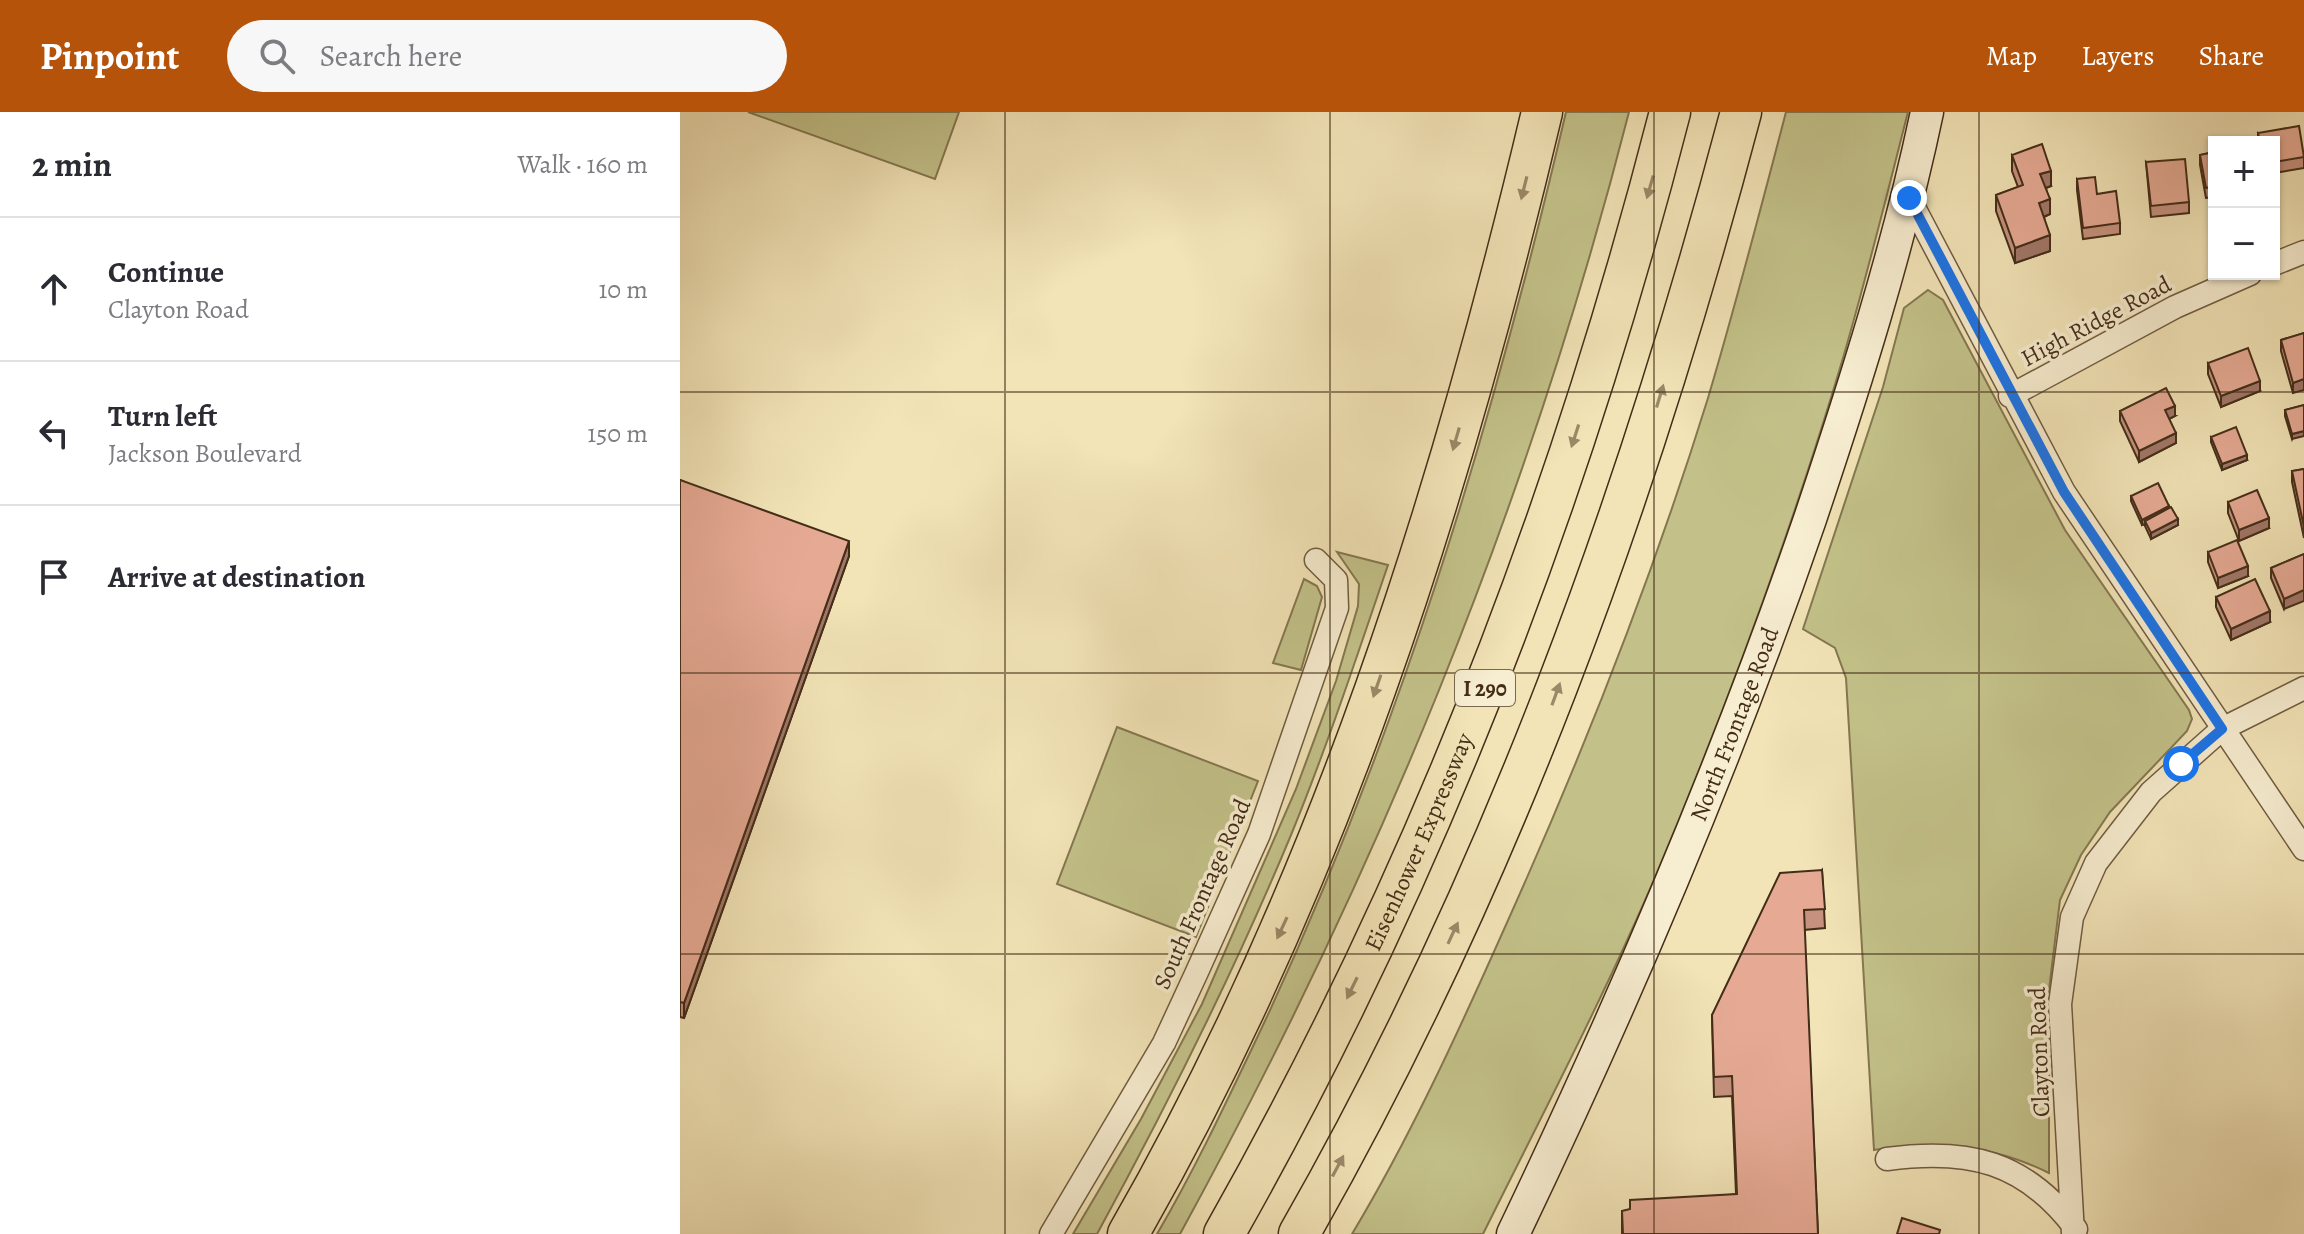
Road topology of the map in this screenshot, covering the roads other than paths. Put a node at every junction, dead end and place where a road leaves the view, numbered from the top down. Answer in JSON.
{"nodes":[{"id":1,"x":1542,"y":112,"type":"edge"},
{"id":2,"x":1670,"y":112,"type":"edge"},
{"id":3,"x":1741,"y":112,"type":"edge"},
{"id":4,"x":1927,"y":112,"type":"edge"},
{"id":5,"x":1909,"y":198,"type":"junction"},
{"id":6,"x":2304,"y":252,"type":"edge"},
{"id":7,"x":2280,"y":262,"type":"edge"},
{"id":8,"x":2236,"y":280,"type":"edge"},
{"id":9,"x":2010,"y":396,"type":"junction"},
{"id":10,"x":1316,"y":560,"type":"dead end"},
{"id":11,"x":2304,"y":688,"type":"edge"},
{"id":12,"x":2222,"y":729,"type":"junction"},
{"id":13,"x":2304,"y":849,"type":"edge"},
{"id":14,"x":1887,"y":1159,"type":"dead end"},
{"id":15,"x":2075,"y":1231,"type":"edge"},
{"id":16,"x":1051,"y":1234,"type":"edge"},
{"id":17,"x":1128,"y":1234,"type":"edge"},
{"id":18,"x":1224,"y":1234,"type":"edge"},
{"id":19,"x":1299,"y":1234,"type":"edge"},
{"id":20,"x":1513,"y":1234,"type":"edge"}],
"edges":[{"from":1,"to":17,"type":"highway","one_way":true},
{"from":2,"to":18,"type":"highway","name":"Eisenhower Expressway","number":"I 290","one_way":true},
{"from":19,"to":3,"type":"highway","number":"I 290","one_way":true},
{"from":4,"to":5,"type":"main road","name":"North Frontage Road"},
{"from":5,"to":9,"type":"street"},
{"from":5,"to":20,"type":"main road","name":"North Frontage Road"},
{"from":6,"to":7,"type":"street"},
{"from":8,"to":9,"type":"street","name":"High Ridge Road"},
{"from":9,"to":12,"type":"street"},
{"from":10,"to":16,"type":"street","name":"South Frontage Road"},
{"from":11,"to":12,"type":"street","name":"Clayton Road"},
{"from":12,"to":13,"type":"street"},
{"from":12,"to":15,"type":"street","name":"Clayton Road"},
{"from":14,"to":15,"type":"street"}]}
